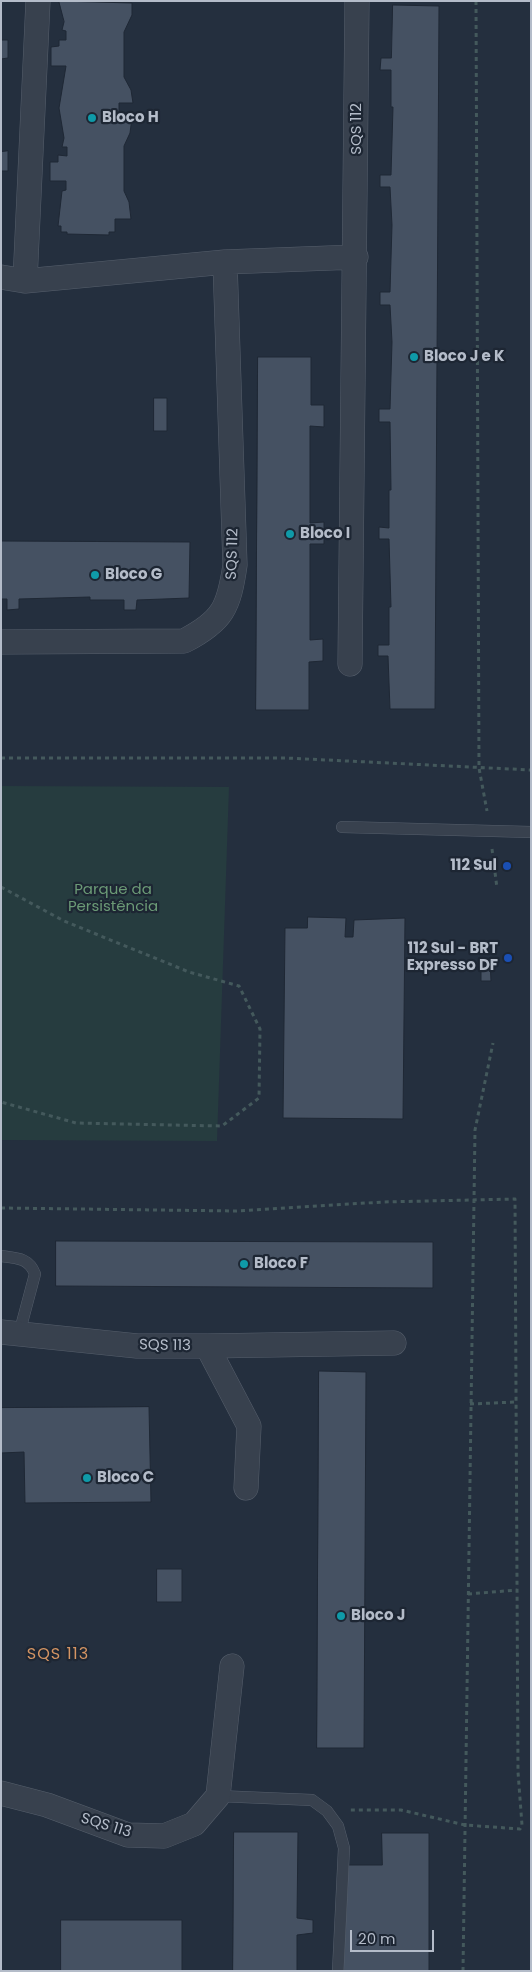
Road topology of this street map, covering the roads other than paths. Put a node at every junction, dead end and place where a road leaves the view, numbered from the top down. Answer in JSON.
{"nodes":[{"id":1,"x":38,"y":1,"type":"edge"},
{"id":2,"x":358,"y":1,"type":"edge"},
{"id":3,"x":356,"y":256,"type":"junction"},
{"id":4,"x":226,"y":262,"type":"junction"},
{"id":5,"x":1,"y":277,"type":"edge"},
{"id":6,"x":25,"y":281,"type":"junction"},
{"id":7,"x":1,"y":642,"type":"edge"},
{"id":8,"x":350,"y":664,"type":"dead end"},
{"id":9,"x":342,"y":827,"type":"dead end"},
{"id":10,"x":531,"y":832,"type":"edge"},
{"id":11,"x":1,"y":1256,"type":"edge"},
{"id":12,"x":10,"y":1333,"type":"edge"},
{"id":13,"x":394,"y":1343,"type":"dead end"},
{"id":14,"x":206,"y":1346,"type":"junction"},
{"id":15,"x":246,"y":1488,"type":"dead end"},
{"id":16,"x":232,"y":1666,"type":"dead end"},
{"id":17,"x":1,"y":1793,"type":"edge"},
{"id":18,"x":218,"y":1796,"type":"junction"},
{"id":19,"x":338,"y":1971,"type":"edge"}],
"edges":[{"from":1,"to":6,"type":"street"},
{"from":2,"to":3,"type":"street","name":"SQS 112"},
{"from":3,"to":4,"type":"street"},
{"from":3,"to":8,"type":"street","name":"SQS 112"},
{"from":4,"to":6,"type":"street"},
{"from":4,"to":7,"type":"street","name":"SQS 112"},
{"from":5,"to":6,"type":"street"},
{"from":9,"to":10,"type":"lane"},
{"from":11,"to":12,"type":"lane"},
{"from":12,"to":14,"type":"street","name":"SQS 113"},
{"from":13,"to":14,"type":"street"},
{"from":14,"to":15,"type":"street","name":"SQS 113"},
{"from":16,"to":18,"type":"street"},
{"from":17,"to":18,"type":"street","name":"SQS 113"},
{"from":18,"to":19,"type":"lane"}]}
